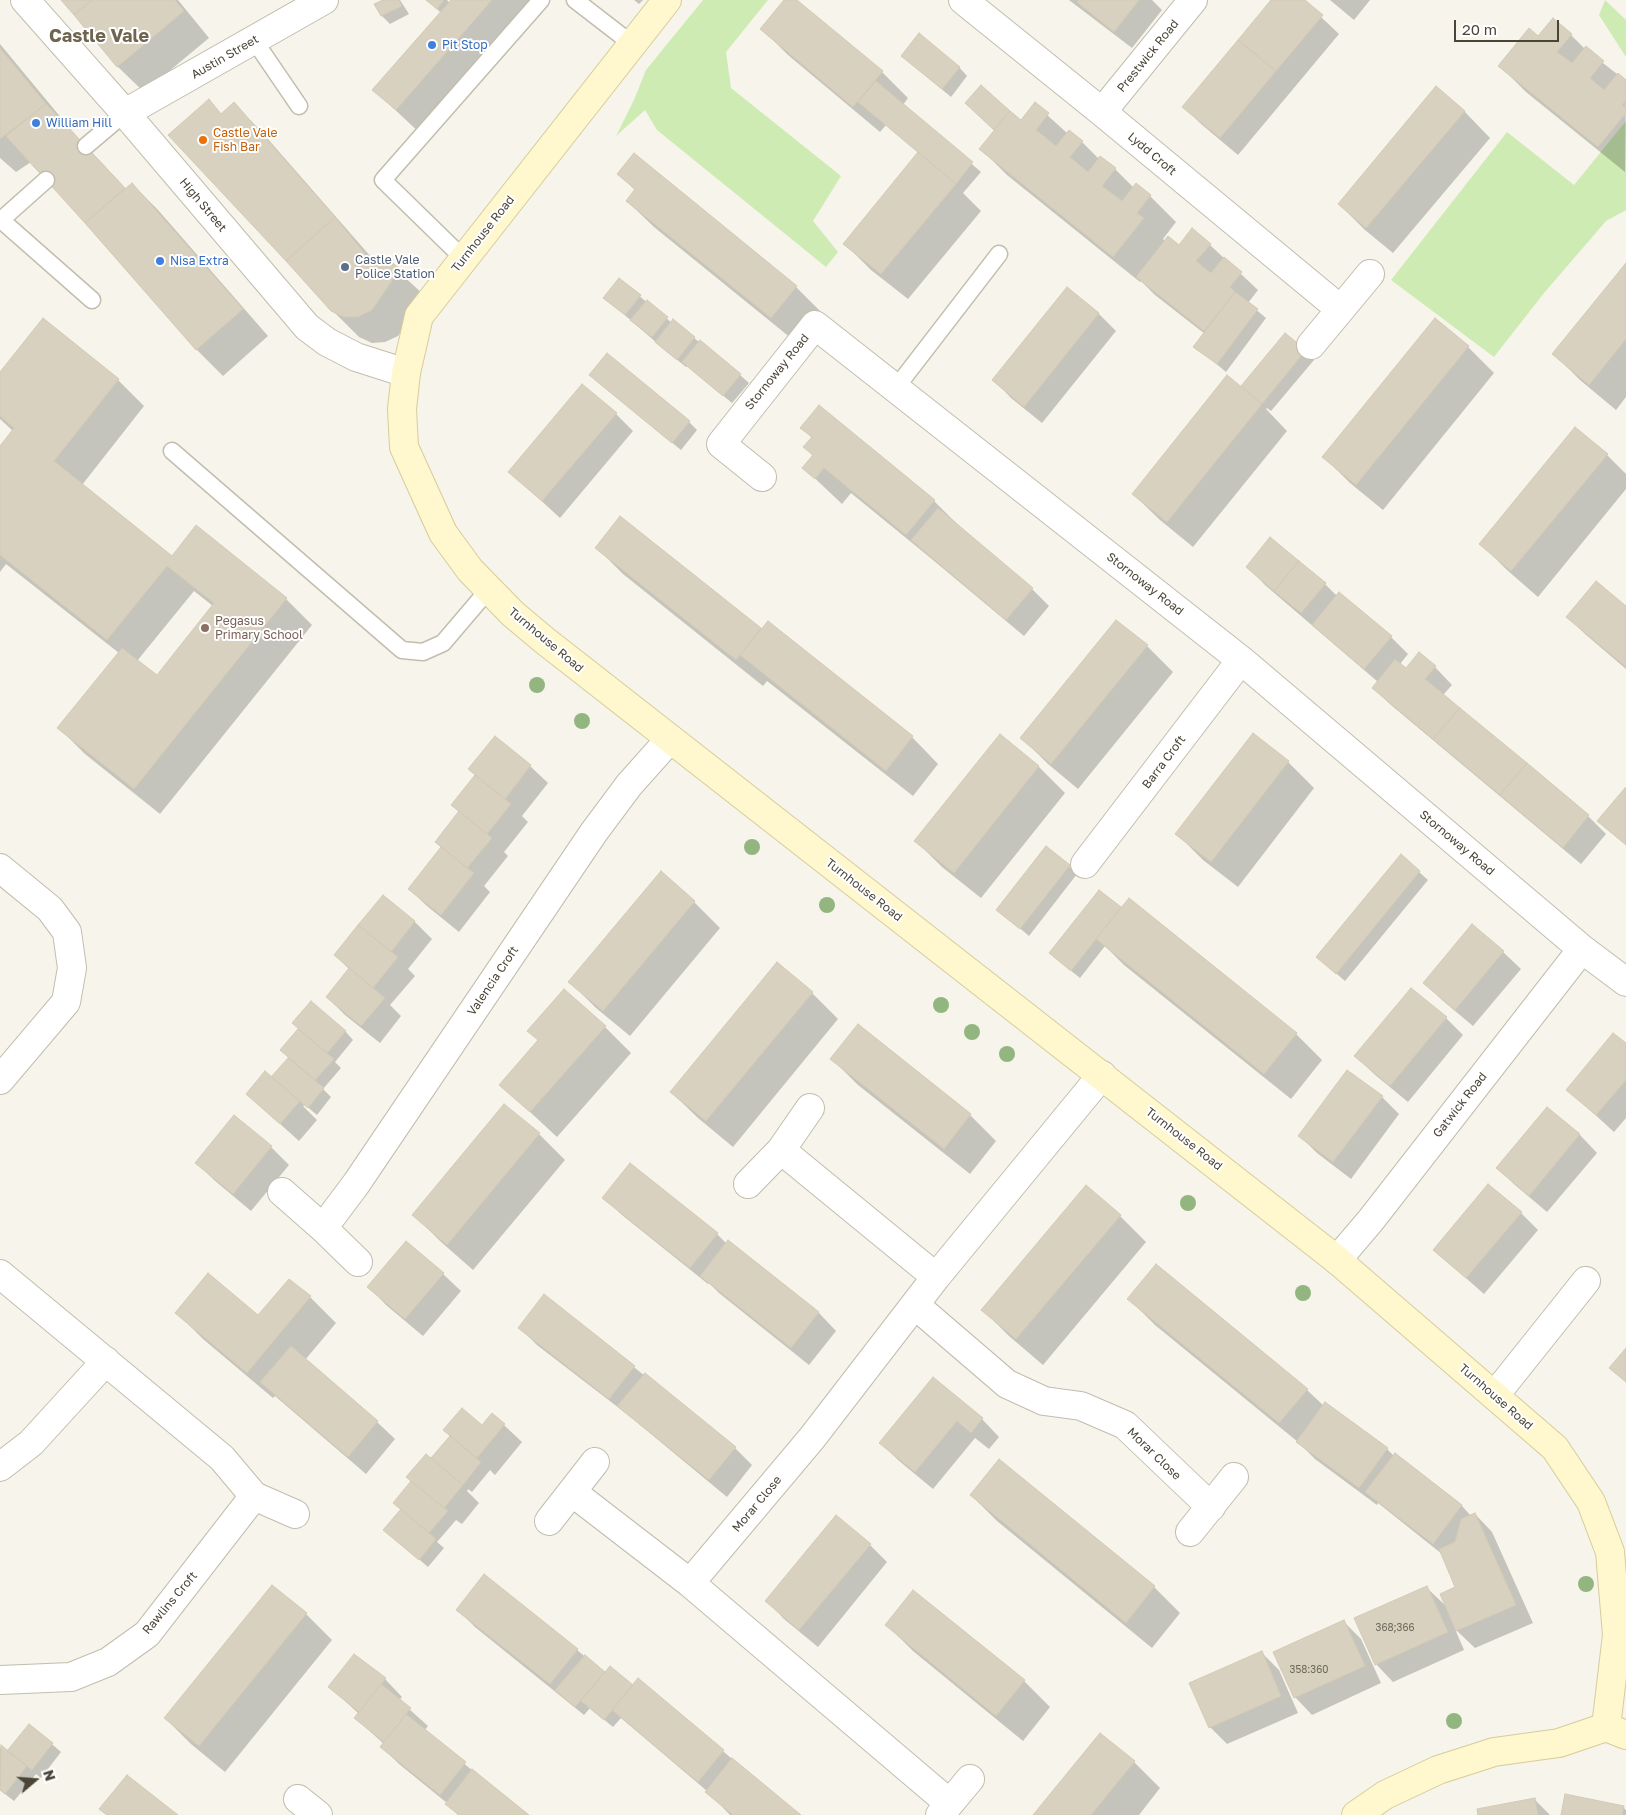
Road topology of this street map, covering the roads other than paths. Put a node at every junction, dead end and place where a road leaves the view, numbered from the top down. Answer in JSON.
{"nodes":[{"id":1,"x":25,"y":0,"type":"edge"},
{"id":2,"x":324,"y":0,"type":"edge"},
{"id":3,"x":541,"y":0,"type":"edge"},
{"id":4,"x":575,"y":0,"type":"edge"},
{"id":5,"x":667,"y":0,"type":"edge"},
{"id":6,"x":963,"y":0,"type":"edge"},
{"id":7,"x":1193,"y":0,"type":"edge"},
{"id":8,"x":254,"y":40,"type":"junction"},
{"id":9,"x":632,"y":44,"type":"junction"},
{"id":10,"x":299,"y":106,"type":"dead end"},
{"id":11,"x":1102,"y":112,"type":"junction"},
{"id":12,"x":125,"y":113,"type":"junction"},
{"id":13,"x":86,"y":146,"type":"dead end"},
{"id":14,"x":46,"y":180,"type":"dead end"},
{"id":15,"x":1,"y":219,"type":"edge"},
{"id":16,"x":999,"y":254,"type":"dead end"},
{"id":17,"x":464,"y":259,"type":"junction"},
{"id":18,"x":1370,"y":274,"type":"dead end"},
{"id":19,"x":92,"y":300,"type":"dead end"},
{"id":20,"x":1340,"y":309,"type":"junction"},
{"id":21,"x":1311,"y":345,"type":"dead end"},
{"id":22,"x":406,"y":374,"type":"junction"},
{"id":23,"x":895,"y":389,"type":"junction"},
{"id":24,"x":172,"y":451,"type":"dead end"},
{"id":25,"x":762,"y":478,"type":"dead end"},
{"id":26,"x":489,"y":589,"type":"junction"},
{"id":27,"x":1241,"y":660,"type":"junction"},
{"id":28,"x":670,"y":739,"type":"junction"},
{"id":29,"x":1085,"y":864,"type":"dead end"},
{"id":30,"x":0,"y":868,"type":"edge"},
{"id":31,"x":1582,"y":949,"type":"junction"},
{"id":32,"x":1626,"y":982,"type":"edge"},
{"id":33,"x":1102,"y":1075,"type":"junction"},
{"id":34,"x":0,"y":1080,"type":"edge"},
{"id":35,"x":810,"y":1108,"type":"dead end"},
{"id":36,"x":781,"y":1150,"type":"junction"},
{"id":37,"x":748,"y":1184,"type":"dead end"},
{"id":38,"x":282,"y":1192,"type":"dead end"},
{"id":39,"x":323,"y":1228,"type":"junction"},
{"id":40,"x":1337,"y":1260,"type":"junction"},
{"id":41,"x":358,"y":1262,"type":"dead end"},
{"id":42,"x":0,"y":1274,"type":"edge"},
{"id":43,"x":936,"y":1277,"type":"junction"},
{"id":44,"x":1586,"y":1281,"type":"dead end"},
{"id":45,"x":915,"y":1305,"type":"junction"},
{"id":46,"x":106,"y":1361,"type":"junction"},
{"id":47,"x":1495,"y":1395,"type":"junction"},
{"id":48,"x":594,"y":1462,"type":"dead end"},
{"id":49,"x":0,"y":1467,"type":"edge"},
{"id":50,"x":1234,"y":1477,"type":"dead end"},
{"id":51,"x":572,"y":1492,"type":"junction"},
{"id":52,"x":254,"y":1496,"type":"junction"},
{"id":53,"x":1211,"y":1507,"type":"junction"},
{"id":54,"x":295,"y":1514,"type":"dead end"},
{"id":55,"x":549,"y":1521,"type":"dead end"},
{"id":56,"x":1190,"y":1532,"type":"dead end"},
{"id":57,"x":690,"y":1583,"type":"junction"},
{"id":58,"x":0,"y":1680,"type":"edge"},
{"id":59,"x":1616,"y":1731,"type":"edge"},
{"id":60,"x":970,"y":1779,"type":"dead end"},
{"id":61,"x":944,"y":1809,"type":"edge"},
{"id":62,"x":1356,"y":1815,"type":"edge"}],
"edges":[{"from":1,"to":12,"type":"street","name":"High Street"},
{"from":2,"to":8,"type":"street","name":"Austin Street"},
{"from":3,"to":17,"type":"lane"},
{"from":4,"to":9,"type":"lane"},
{"from":5,"to":9,"type":"street","name":"Turnhouse Road"},
{"from":6,"to":11,"type":"street","name":"Lydd Croft"},
{"from":7,"to":11,"type":"street","name":"Prestwick Road"},
{"from":8,"to":10,"type":"lane"},
{"from":8,"to":12,"type":"street","name":"Austin Street"},
{"from":9,"to":17,"type":"street","name":"Turnhouse Road"},
{"from":11,"to":20,"type":"street","name":"Lydd Croft"},
{"from":12,"to":13,"type":"lane"},
{"from":12,"to":22,"type":"street","name":"High Street"},
{"from":14,"to":15,"type":"lane"},
{"from":15,"to":19,"type":"lane"},
{"from":16,"to":23,"type":"lane"},
{"from":17,"to":22,"type":"street","name":"Turnhouse Road"},
{"from":18,"to":20,"type":"street"},
{"from":20,"to":21,"type":"street"},
{"from":22,"to":26,"type":"street","name":"Turnhouse Road"},
{"from":23,"to":25,"type":"street","name":"Stornoway Road"},
{"from":23,"to":27,"type":"street","name":"Stornoway Road"},
{"from":24,"to":26,"type":"lane"},
{"from":26,"to":28,"type":"street","name":"Turnhouse Road"},
{"from":27,"to":29,"type":"street","name":"Barra Croft"},
{"from":27,"to":31,"type":"street","name":"Stornoway Road"},
{"from":28,"to":33,"type":"street","name":"Turnhouse Road"},
{"from":28,"to":39,"type":"street","name":"Valencia Croft"},
{"from":30,"to":34,"type":"street"},
{"from":31,"to":32,"type":"street","name":"Stornoway Road"},
{"from":31,"to":40,"type":"street","name":"Gatwick Road"},
{"from":33,"to":40,"type":"street","name":"Turnhouse Road"},
{"from":33,"to":43,"type":"street","name":"Morar Close"},
{"from":35,"to":36,"type":"street"},
{"from":36,"to":37,"type":"street"},
{"from":36,"to":43,"type":"street"},
{"from":38,"to":39,"type":"street"},
{"from":39,"to":41,"type":"street"},
{"from":40,"to":47,"type":"street","name":"Turnhouse Road"},
{"from":42,"to":46,"type":"street"},
{"from":43,"to":45,"type":"street","name":"Morar Close"},
{"from":44,"to":47,"type":"street"},
{"from":45,"to":53,"type":"street","name":"Morar Close"},
{"from":45,"to":57,"type":"street","name":"Morar Close"},
{"from":46,"to":49,"type":"street"},
{"from":46,"to":52,"type":"street"},
{"from":47,"to":59,"type":"street","name":"Turnhouse Road"},
{"from":48,"to":51,"type":"street"},
{"from":50,"to":53,"type":"street"},
{"from":51,"to":55,"type":"street"},
{"from":51,"to":57,"type":"street"},
{"from":52,"to":54,"type":"street"},
{"from":52,"to":58,"type":"street","name":"Rawlins Croft"},
{"from":53,"to":56,"type":"street"},
{"from":57,"to":61,"type":"street"},
{"from":59,"to":62,"type":"street"},
{"from":60,"to":61,"type":"street"}]}
